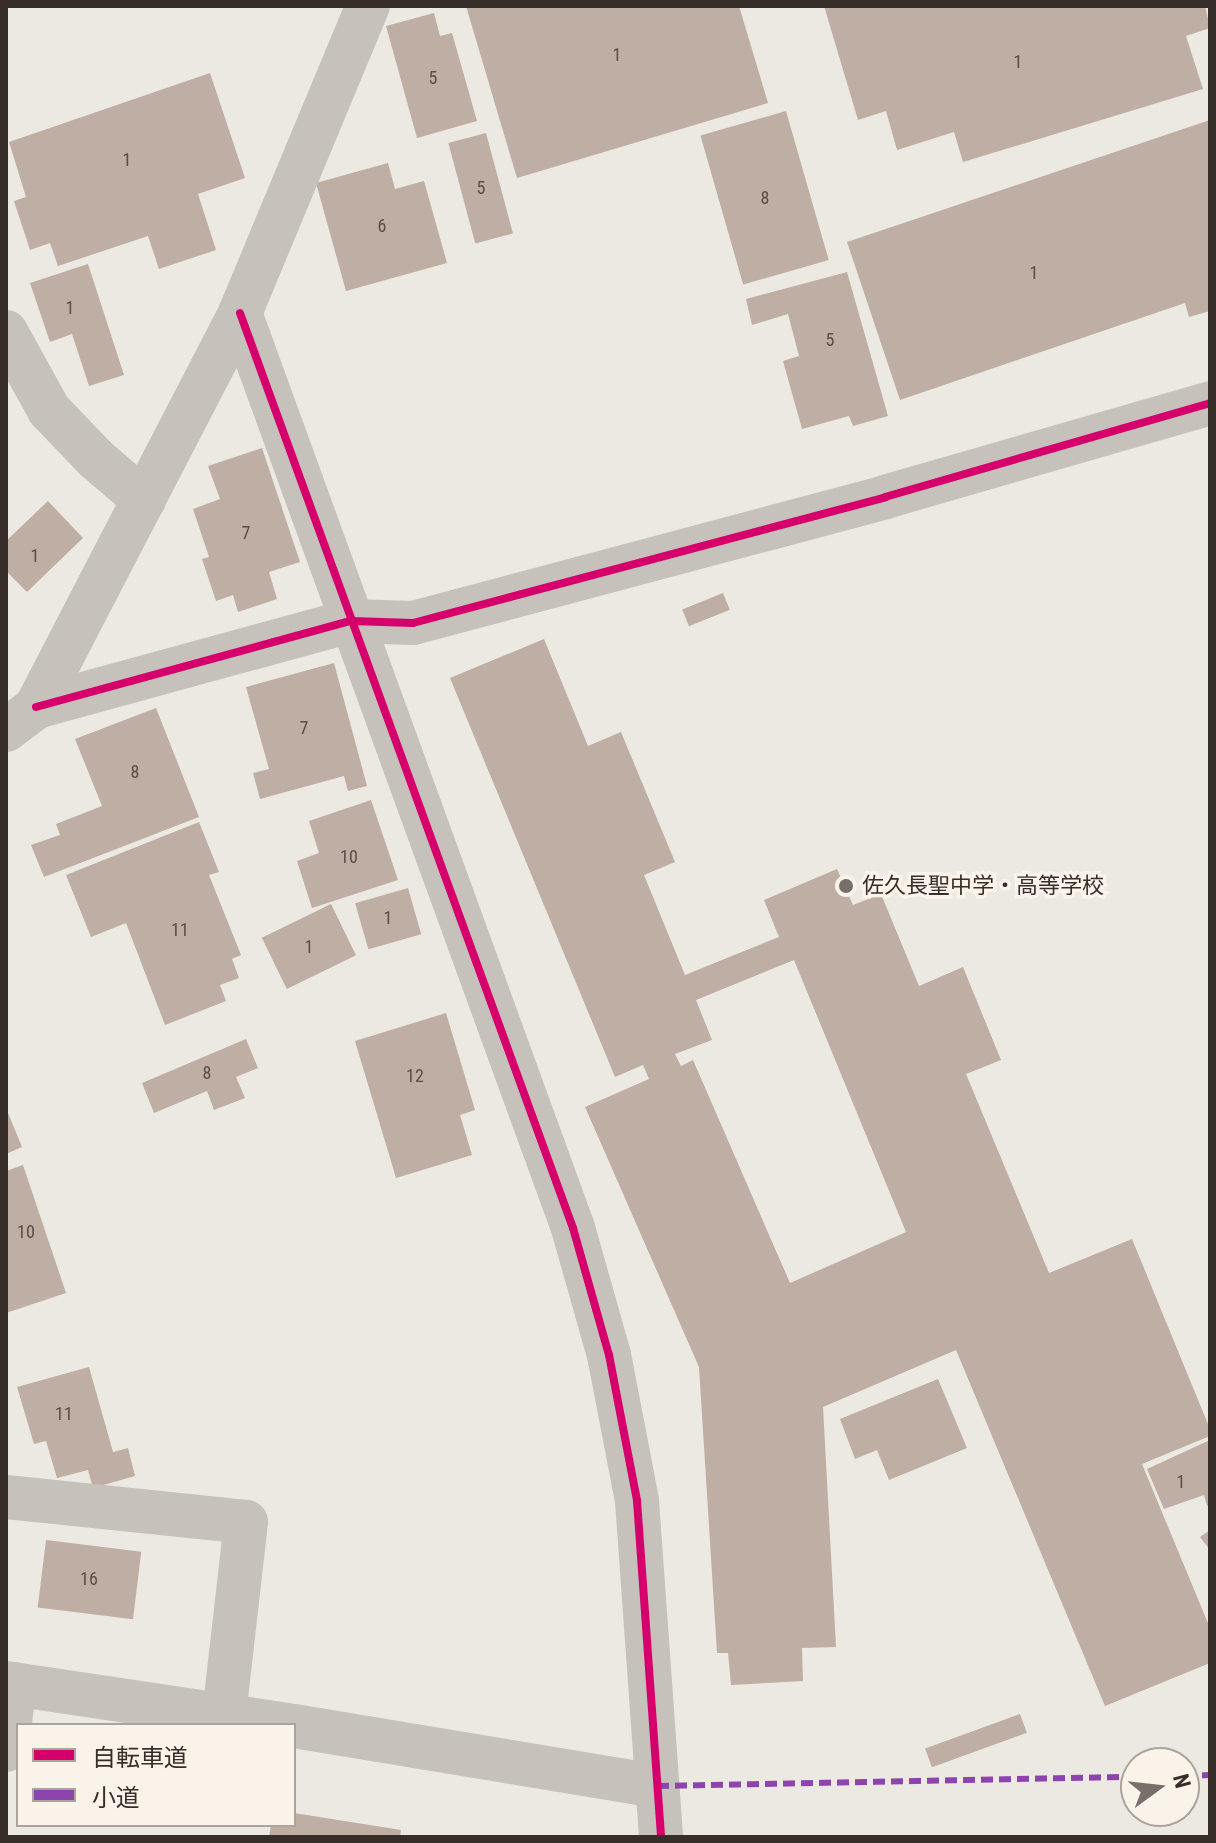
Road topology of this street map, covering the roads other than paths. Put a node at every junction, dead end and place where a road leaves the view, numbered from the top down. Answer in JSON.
{"nodes":[{"id":1,"x":368,"y":6,"type":"edge"},
{"id":2,"x":240,"y":313,"type":"junction"},
{"id":3,"x":6,"y":332,"type":"edge"},
{"id":4,"x":1210,"y":403,"type":"edge"},
{"id":5,"x":144,"y":500,"type":"junction"},
{"id":6,"x":351,"y":621,"type":"junction"},
{"id":7,"x":21,"y":718,"type":"edge"},
{"id":8,"x":6,"y":1497,"type":"edge"},
{"id":9,"x":11,"y":1684,"type":"edge"},
{"id":10,"x":224,"y":1714,"type":"junction"},
{"id":11,"x":274,"y":1723,"type":"edge"},
{"id":12,"x":296,"y":1727,"type":"edge"},
{"id":13,"x":6,"y":1750,"type":"edge"},
{"id":14,"x":657,"y":1786,"type":"junction"},
{"id":15,"x":661,"y":1837,"type":"edge"}],
"edges":[{"from":1,"to":2,"type":"street"},
{"from":2,"to":5,"type":"street"},
{"from":2,"to":6,"type":"street"},
{"from":3,"to":5,"type":"street"},
{"from":4,"to":6,"type":"street"},
{"from":5,"to":7,"type":"street"},
{"from":6,"to":7,"type":"street"},
{"from":6,"to":14,"type":"street"},
{"from":8,"to":10,"type":"street"},
{"from":9,"to":10,"type":"street"},
{"from":9,"to":13,"type":"street"},
{"from":10,"to":11,"type":"street"},
{"from":12,"to":14,"type":"street"},
{"from":14,"to":15,"type":"street"}]}
